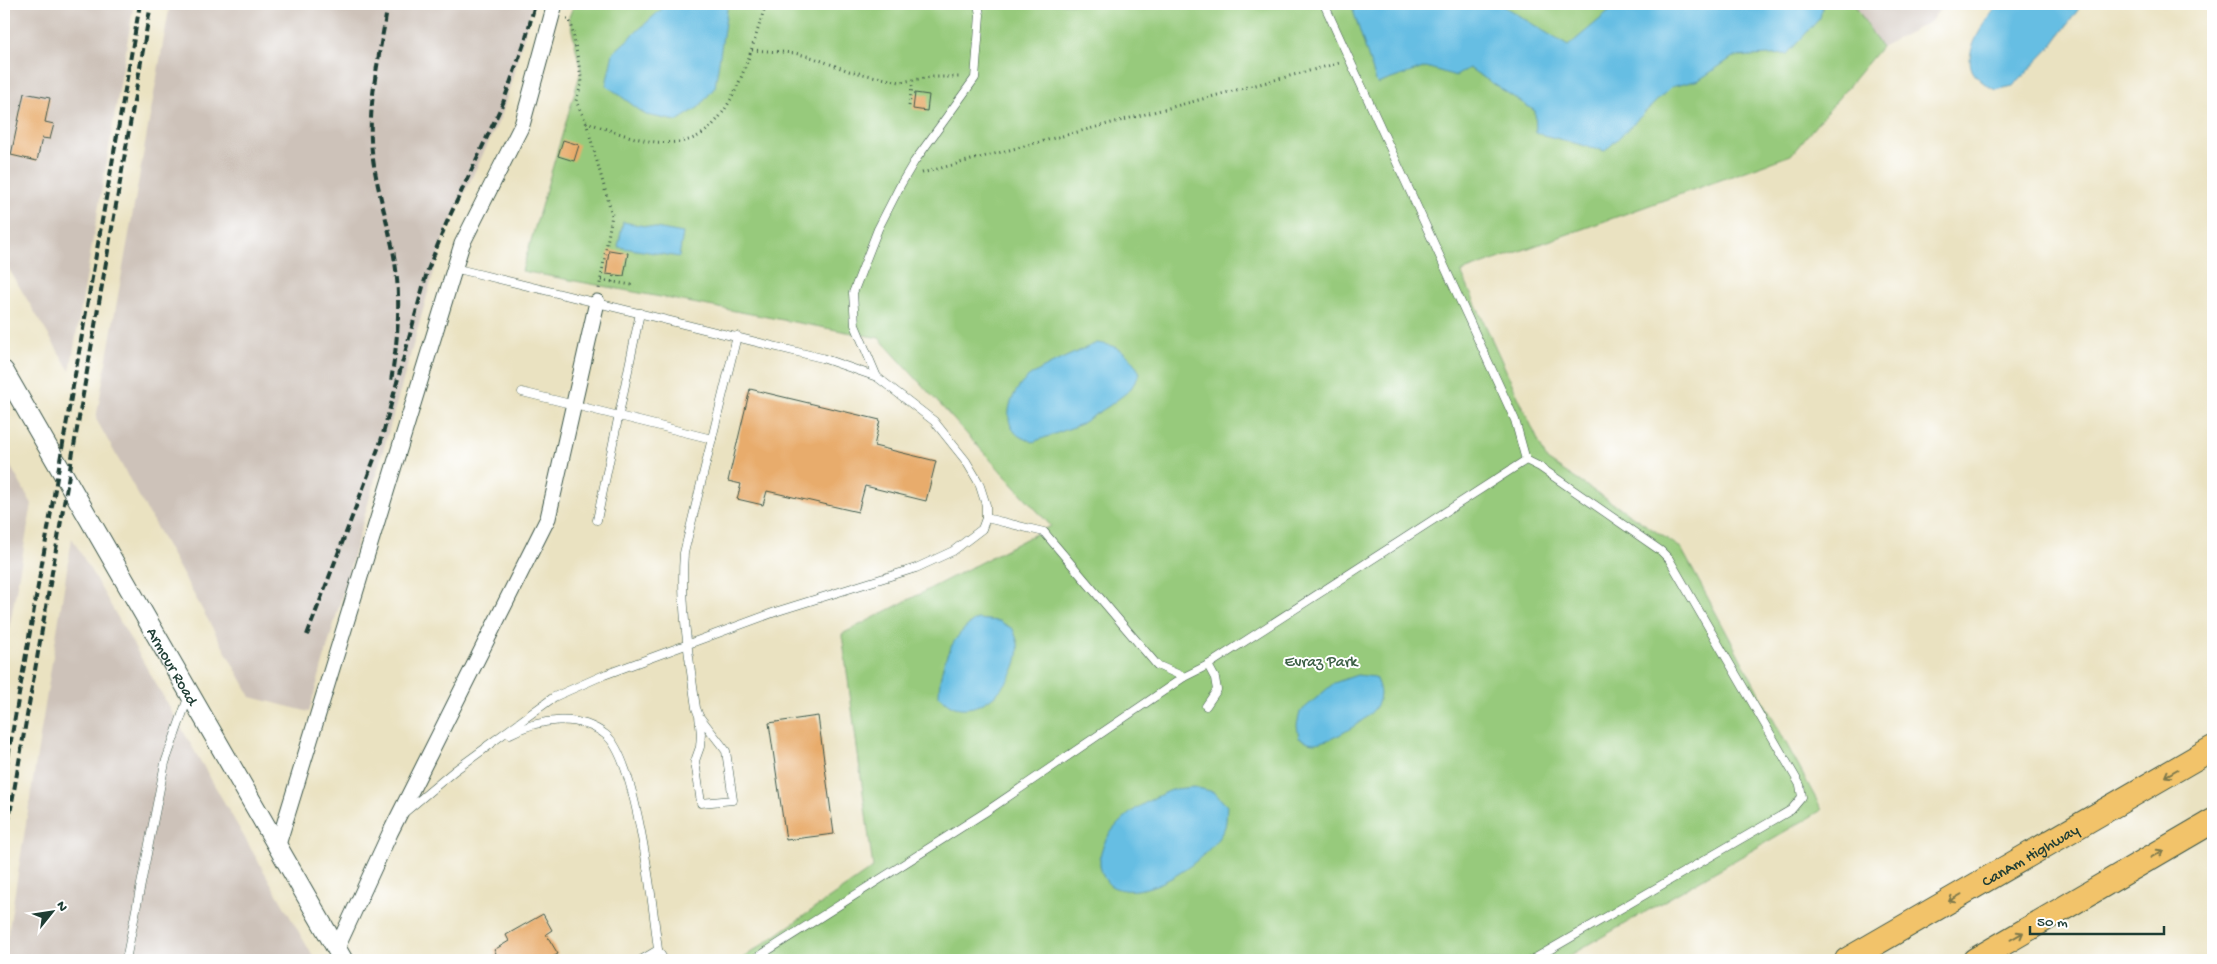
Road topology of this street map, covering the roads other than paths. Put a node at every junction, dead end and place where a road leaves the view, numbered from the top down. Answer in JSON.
{"nodes":[{"id":1,"x":978,"y":4,"type":"edge"},
{"id":2,"x":1324,"y":4,"type":"edge"},
{"id":3,"x":554,"y":10,"type":"edge"},
{"id":4,"x":454,"y":268,"type":"junction"},
{"id":5,"x":596,"y":302,"type":"junction"},
{"id":6,"x":640,"y":313,"type":"junction"},
{"id":7,"x":737,"y":336,"type":"junction"},
{"id":8,"x":4,"y":371,"type":"edge"},
{"id":9,"x":877,"y":377,"type":"junction"},
{"id":10,"x":522,"y":392,"type":"dead end"},
{"id":11,"x":574,"y":404,"type":"junction"},
{"id":12,"x":619,"y":416,"type":"junction"},
{"id":13,"x":712,"y":439,"type":"junction"},
{"id":14,"x":1526,"y":460,"type":"junction"},
{"id":15,"x":986,"y":518,"type":"junction"},
{"id":16,"x":598,"y":520,"type":"dead end"},
{"id":17,"x":688,"y":644,"type":"junction"},
{"id":18,"x":1208,"y":665,"type":"junction"},
{"id":19,"x":1184,"y":677,"type":"junction"},
{"id":20,"x":189,"y":695,"type":"junction"},
{"id":21,"x":1206,"y":706,"type":"dead end"},
{"id":22,"x":699,"y":716,"type":"junction"},
{"id":23,"x":487,"y":746,"type":"junction"},
{"id":24,"x":2213,"y":748,"type":"edge"},
{"id":25,"x":399,"y":818,"type":"junction"},
{"id":26,"x":2213,"y":821,"type":"edge"},
{"id":27,"x":278,"y":848,"type":"junction"},
{"id":28,"x":658,"y":950,"type":"junction"},
{"id":29,"x":340,"y":955,"type":"edge"},
{"id":30,"x":126,"y":960,"type":"edge"},
{"id":31,"x":641,"y":960,"type":"edge"},
{"id":32,"x":664,"y":960,"type":"edge"},
{"id":33,"x":754,"y":960,"type":"edge"},
{"id":34,"x":1532,"y":960,"type":"edge"},
{"id":35,"x":1847,"y":960,"type":"edge"},
{"id":36,"x":1974,"y":960,"type":"edge"}],
"edges":[{"from":1,"to":9,"type":"lane"},
{"from":2,"to":14,"type":"lane"},
{"from":3,"to":4,"type":"street"},
{"from":4,"to":5,"type":"lane"},
{"from":4,"to":27,"type":"street"},
{"from":5,"to":6,"type":"lane"},
{"from":5,"to":11,"type":"street"},
{"from":6,"to":7,"type":"lane"},
{"from":6,"to":12,"type":"lane"},
{"from":7,"to":9,"type":"lane"},
{"from":7,"to":13,"type":"lane"},
{"from":8,"to":20,"type":"street","name":"Armour Road"},
{"from":9,"to":15,"type":"lane"},
{"from":10,"to":11,"type":"lane"},
{"from":11,"to":12,"type":"lane"},
{"from":11,"to":25,"type":"street"},
{"from":12,"to":13,"type":"lane"},
{"from":12,"to":16,"type":"lane"},
{"from":13,"to":17,"type":"lane"},
{"from":14,"to":18,"type":"lane"},
{"from":14,"to":34,"type":"lane"},
{"from":15,"to":17,"type":"lane"},
{"from":15,"to":19,"type":"lane"},
{"from":17,"to":22,"type":"lane"},
{"from":17,"to":23,"type":"lane"},
{"from":18,"to":19,"type":"lane"},
{"from":18,"to":21,"type":"lane"},
{"from":19,"to":33,"type":"lane"},
{"from":20,"to":27,"type":"street","name":"Armour Road"},
{"from":20,"to":30,"type":"lane"},
{"from":22,"to":22,"type":"lane"},
{"from":23,"to":25,"type":"lane"},
{"from":23,"to":28,"type":"lane"},
{"from":24,"to":35,"type":"main road","name":"CanAm Highway","one_way":true},
{"from":25,"to":29,"type":"street"},
{"from":36,"to":26,"type":"main road","one_way":true},
{"from":27,"to":29,"type":"street","name":"Armour Road"},
{"from":28,"to":31,"type":"lane"},
{"from":28,"to":32,"type":"lane"}]}
